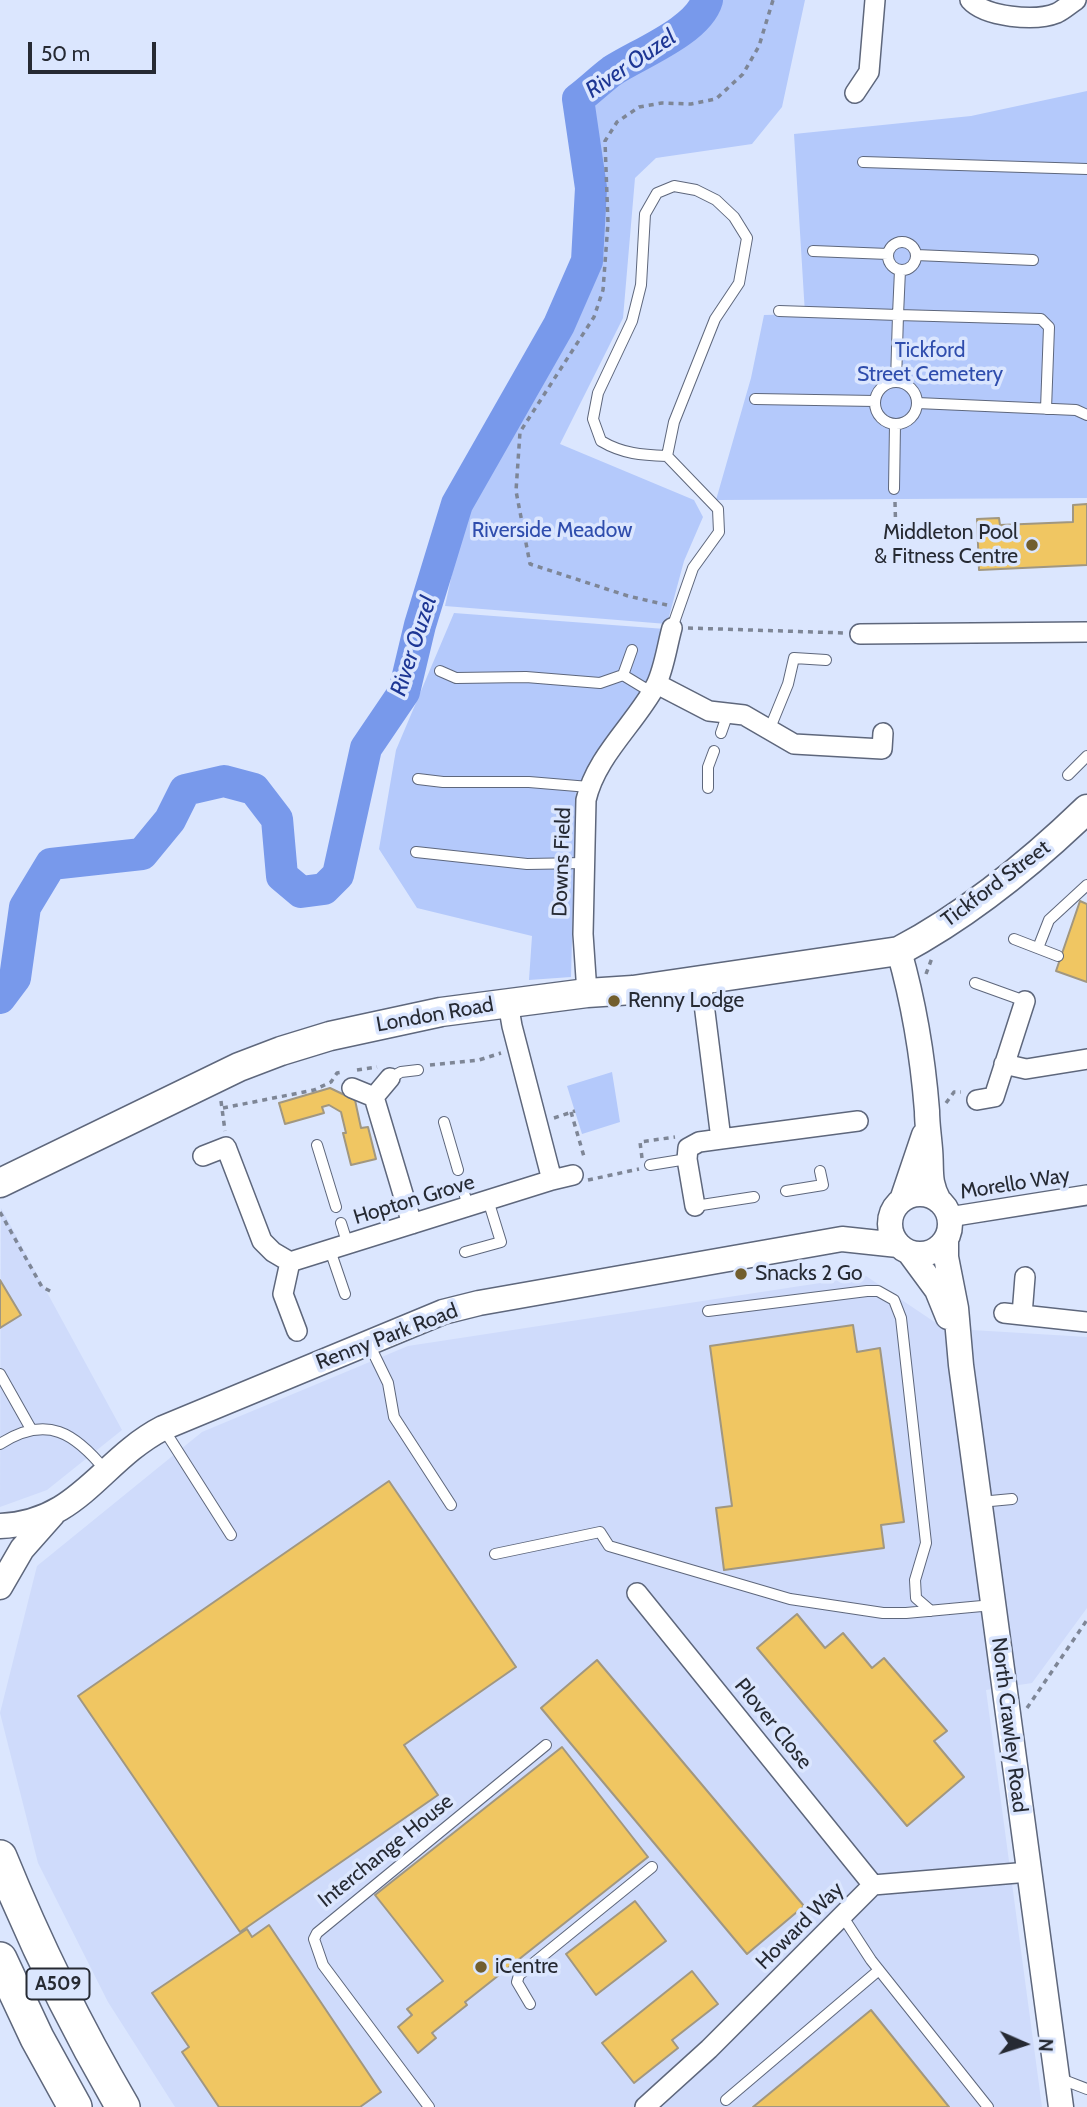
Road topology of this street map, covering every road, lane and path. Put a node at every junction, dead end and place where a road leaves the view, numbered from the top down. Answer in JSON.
{"nodes":[{"id":1,"x":773,"y":0,"type":"edge"},
{"id":2,"x":875,"y":0,"type":"edge"},
{"id":3,"x":970,"y":0,"type":"edge"},
{"id":4,"x":1076,"y":0,"type":"edge"},
{"id":5,"x":855,"y":93,"type":"dead end"},
{"id":6,"x":863,"y":162,"type":"dead end"},
{"id":7,"x":1087,"y":169,"type":"edge"},
{"id":8,"x":813,"y":251,"type":"dead end"},
{"id":9,"x":888,"y":254,"type":"junction"},
{"id":10,"x":916,"y":256,"type":"junction"},
{"id":11,"x":1033,"y":260,"type":"dead end"},
{"id":12,"x":900,"y":270,"type":"junction"},
{"id":13,"x":779,"y":311,"type":"dead end"},
{"id":14,"x":898,"y":315,"type":"junction"},
{"id":15,"x":896,"y":382,"type":"junction"},
{"id":16,"x":755,"y":399,"type":"dead end"},
{"id":17,"x":875,"y":401,"type":"junction"},
{"id":18,"x":917,"y":403,"type":"junction"},
{"id":19,"x":1046,"y":409,"type":"junction"},
{"id":20,"x":1087,"y":415,"type":"edge"},
{"id":21,"x":895,"y":424,"type":"junction"},
{"id":22,"x":667,"y":456,"type":"junction"},
{"id":23,"x":894,"y":489,"type":"joint"},
{"id":24,"x":896,"y":538,"type":"dead end"},
{"id":25,"x":679,"y":608,"type":"junction"},
{"id":26,"x":672,"y":628,"type":"junction"},
{"id":27,"x":1087,"y":632,"type":"edge"},
{"id":28,"x":860,"y":634,"type":"joint"},
{"id":29,"x":632,"y":650,"type":"dead end"},
{"id":30,"x":826,"y":660,"type":"dead end"},
{"id":31,"x":440,"y":671,"type":"dead end"},
{"id":32,"x":623,"y":675,"type":"junction"},
{"id":33,"x":654,"y":688,"type":"junction"},
{"id":34,"x":728,"y":713,"type":"junction"},
{"id":35,"x":769,"y":728,"type":"junction"},
{"id":36,"x":721,"y":733,"type":"dead end"},
{"id":37,"x":883,"y":733,"type":"dead end"},
{"id":38,"x":714,"y":751,"type":"dead end"},
{"id":39,"x":1087,"y":756,"type":"edge"},
{"id":40,"x":1068,"y":775,"type":"dead end"},
{"id":41,"x":418,"y":779,"type":"dead end"},
{"id":42,"x":589,"y":788,"type":"junction"},
{"id":43,"x":708,"y":788,"type":"dead end"},
{"id":44,"x":1087,"y":809,"type":"edge"},
{"id":45,"x":415,"y":852,"type":"dead end"},
{"id":46,"x":585,"y":863,"type":"junction"},
{"id":47,"x":1087,"y":885,"type":"edge"},
{"id":48,"x":1014,"y":939,"type":"dead end"},
{"id":49,"x":1038,"y":948,"type":"junction"},
{"id":50,"x":899,"y":951,"type":"junction"},
{"id":51,"x":1058,"y":956,"type":"dead end"},
{"id":52,"x":701,"y":980,"type":"junction"},
{"id":53,"x":975,"y":983,"type":"dead end"},
{"id":54,"x":587,"y":993,"type":"junction"},
{"id":55,"x":1025,"y":1001,"type":"joint"},
{"id":56,"x":508,"y":1003,"type":"junction"},
{"id":57,"x":1087,"y":1059,"type":"edge"},
{"id":58,"x":1004,"y":1064,"type":"junction"},
{"id":59,"x":418,"y":1070,"type":"dead end"},
{"id":60,"x":390,"y":1078,"type":"joint"},
{"id":61,"x":214,"y":1079,"type":"junction"},
{"id":62,"x":352,"y":1088,"type":"dead end"},
{"id":63,"x":374,"y":1097,"type":"junction"},
{"id":64,"x":976,"y":1100,"type":"joint"},
{"id":65,"x":571,"y":1112,"type":"dead end"},
{"id":66,"x":933,"y":1118,"type":"junction"},
{"id":67,"x":858,"y":1121,"type":"dead end"},
{"id":68,"x":444,"y":1122,"type":"dead end"},
{"id":69,"x":721,"y":1139,"type":"junction"},
{"id":70,"x":699,"y":1142,"type":"junction"},
{"id":71,"x":317,"y":1145,"type":"dead end"},
{"id":72,"x":226,"y":1147,"type":"junction"},
{"id":73,"x":203,"y":1156,"type":"dead end"},
{"id":74,"x":687,"y":1159,"type":"junction"},
{"id":75,"x":650,"y":1165,"type":"dead end"},
{"id":76,"x":458,"y":1170,"type":"dead end"},
{"id":77,"x":580,"y":1170,"type":"junction"},
{"id":78,"x":820,"y":1171,"type":"dead end"},
{"id":79,"x":552,"y":1180,"type":"junction"},
{"id":80,"x":0,"y":1183,"type":"edge"},
{"id":81,"x":462,"y":1185,"type":"dead end"},
{"id":82,"x":786,"y":1191,"type":"dead end"},
{"id":83,"x":1087,"y":1195,"type":"edge"},
{"id":84,"x":754,"y":1196,"type":"dead end"},
{"id":85,"x":488,"y":1200,"type":"junction"},
{"id":86,"x":899,"y":1203,"type":"junction"},
{"id":87,"x":468,"y":1206,"type":"junction"},
{"id":88,"x":695,"y":1206,"type":"joint"},
{"id":89,"x":336,"y":1207,"type":"dead end"},
{"id":90,"x":0,"y":1212,"type":"edge"},
{"id":91,"x":945,"y":1219,"type":"junction"},
{"id":92,"x":341,"y":1223,"type":"dead end"},
{"id":93,"x":412,"y":1224,"type":"junction"},
{"id":94,"x":842,"y":1239,"type":"junction"},
{"id":95,"x":339,"y":1247,"type":"junction"},
{"id":96,"x":904,"y":1248,"type":"junction"},
{"id":97,"x":465,"y":1252,"type":"dead end"},
{"id":98,"x":290,"y":1262,"type":"junction"},
{"id":99,"x":1025,"y":1277,"type":"dead end"},
{"id":100,"x":52,"y":1292,"type":"dead end"},
{"id":101,"x":345,"y":1294,"type":"dead end"},
{"id":102,"x":708,"y":1311,"type":"dead end"},
{"id":103,"x":1087,"y":1322,"type":"edge"},
{"id":104,"x":297,"y":1331,"type":"dead end"},
{"id":105,"x":368,"y":1342,"type":"junction"},
{"id":106,"x":958,"y":1344,"type":"junction"},
{"id":107,"x":0,"y":1374,"type":"edge"},
{"id":108,"x":163,"y":1428,"type":"junction"},
{"id":109,"x":31,"y":1429,"type":"junction"},
{"id":110,"x":0,"y":1444,"type":"edge"},
{"id":111,"x":107,"y":1472,"type":"junction"},
{"id":112,"x":1012,"y":1499,"type":"dead end"},
{"id":113,"x":979,"y":1502,"type":"junction"},
{"id":114,"x":451,"y":1505,"type":"dead end"},
{"id":115,"x":53,"y":1514,"type":"junction"},
{"id":116,"x":0,"y":1527,"type":"edge"},
{"id":117,"x":231,"y":1535,"type":"dead end"},
{"id":118,"x":495,"y":1554,"type":"dead end"},
{"id":119,"x":0,"y":1587,"type":"edge"},
{"id":120,"x":637,"y":1593,"type":"dead end"},
{"id":121,"x":993,"y":1605,"type":"junction"},
{"id":122,"x":931,"y":1611,"type":"junction"},
{"id":123,"x":1087,"y":1620,"type":"edge"},
{"id":124,"x":1008,"y":1716,"type":"junction"},
{"id":125,"x":546,"y":1745,"type":"dead end"},
{"id":126,"x":0,"y":1857,"type":"edge"},
{"id":127,"x":652,"y":1867,"type":"dead end"},
{"id":128,"x":1029,"y":1872,"type":"junction"},
{"id":129,"x":873,"y":1885,"type":"junction"},
{"id":130,"x":843,"y":1917,"type":"junction"},
{"id":131,"x":0,"y":1959,"type":"edge"},
{"id":132,"x":879,"y":1970,"type":"junction"},
{"id":133,"x":530,"y":2004,"type":"dead end"},
{"id":134,"x":1057,"y":2077,"type":"junction"},
{"id":135,"x":1087,"y":2089,"type":"edge"},
{"id":136,"x":726,"y":2100,"type":"dead end"},
{"id":137,"x":75,"y":2107,"type":"edge"},
{"id":138,"x":123,"y":2107,"type":"edge"},
{"id":139,"x":429,"y":2107,"type":"edge"},
{"id":140,"x":645,"y":2107,"type":"edge"},
{"id":141,"x":988,"y":2107,"type":"edge"},
{"id":142,"x":1061,"y":2107,"type":"edge"}],
"edges":[{"from":1,"to":25,"type":"path"},
{"from":2,"to":5,"type":"street"},
{"from":3,"to":4,"type":"street"},
{"from":6,"to":7,"type":"lane"},
{"from":8,"to":9,"type":"lane"},
{"from":9,"to":10,"type":"lane"},
{"from":9,"to":12,"type":"lane"},
{"from":10,"to":11,"type":"lane"},
{"from":10,"to":12,"type":"lane"},
{"from":12,"to":14,"type":"lane"},
{"from":13,"to":14,"type":"lane"},
{"from":14,"to":15,"type":"lane"},
{"from":14,"to":19,"type":"lane"},
{"from":15,"to":17,"type":"lane"},
{"from":15,"to":18,"type":"lane"},
{"from":16,"to":17,"type":"lane"},
{"from":17,"to":21,"type":"lane"},
{"from":18,"to":19,"type":"lane"},
{"from":18,"to":21,"type":"lane"},
{"from":19,"to":20,"type":"lane"},
{"from":21,"to":23,"type":"lane"},
{"from":22,"to":22,"type":"lane"},
{"from":22,"to":25,"type":"lane"},
{"from":23,"to":24,"type":"path"},
{"from":25,"to":26,"type":"lane"},
{"from":26,"to":28,"type":"path"},
{"from":26,"to":33,"type":"street","name":"Downs Field"},
{"from":27,"to":28,"type":"street"},
{"from":29,"to":32,"type":"lane"},
{"from":30,"to":35,"type":"lane"},
{"from":31,"to":32,"type":"lane"},
{"from":32,"to":33,"type":"lane"},
{"from":33,"to":34,"type":"street"},
{"from":33,"to":42,"type":"street","name":"Downs Field"},
{"from":34,"to":35,"type":"street"},
{"from":34,"to":36,"type":"lane"},
{"from":35,"to":37,"type":"street"},
{"from":38,"to":43,"type":"lane"},
{"from":39,"to":40,"type":"lane"},
{"from":41,"to":42,"type":"lane"},
{"from":42,"to":46,"type":"street","name":"Downs Field"},
{"from":44,"to":50,"type":"main road","name":"Tickford Street"},
{"from":45,"to":46,"type":"lane"},
{"from":46,"to":54,"type":"street","name":"Downs Field"},
{"from":47,"to":49,"type":"lane"},
{"from":48,"to":49,"type":"lane"},
{"from":49,"to":51,"type":"lane"},
{"from":50,"to":52,"type":"main road","name":"London Road"},
{"from":50,"to":66,"type":"street","name":"North Crawley Road"},
{"from":52,"to":54,"type":"main road","name":"London Road"},
{"from":52,"to":69,"type":"street"},
{"from":53,"to":55,"type":"lane"},
{"from":54,"to":56,"type":"main road","name":"London Road"},
{"from":55,"to":58,"type":"street"},
{"from":56,"to":61,"type":"main road","name":"London Road"},
{"from":56,"to":79,"type":"street"},
{"from":57,"to":58,"type":"street"},
{"from":58,"to":64,"type":"street"},
{"from":59,"to":60,"type":"lane"},
{"from":60,"to":63,"type":"street"},
{"from":61,"to":72,"type":"path"},
{"from":61,"to":80,"type":"main road","name":"London Road"},
{"from":62,"to":63,"type":"street"},
{"from":63,"to":93,"type":"street"},
{"from":64,"to":66,"type":"path"},
{"from":65,"to":77,"type":"path"},
{"from":66,"to":86,"type":"street","name":"North Crawley Road"},
{"from":66,"to":91,"type":"street","name":"North Crawley Road"},
{"from":67,"to":69,"type":"street"},
{"from":68,"to":76,"type":"lane"},
{"from":69,"to":70,"type":"street"},
{"from":70,"to":74,"type":"street"},
{"from":70,"to":77,"type":"path"},
{"from":71,"to":89,"type":"lane"},
{"from":72,"to":73,"type":"street"},
{"from":72,"to":98,"type":"street"},
{"from":74,"to":75,"type":"lane"},
{"from":74,"to":88,"type":"street"},
{"from":77,"to":79,"type":"street","name":"Hopton Grove"},
{"from":78,"to":82,"type":"lane"},
{"from":79,"to":85,"type":"street","name":"Hopton Grove"},
{"from":81,"to":87,"type":"lane"},
{"from":83,"to":91,"type":"street","name":"Morello Way"},
{"from":84,"to":88,"type":"lane"},
{"from":85,"to":87,"type":"street","name":"Hopton Grove"},
{"from":85,"to":97,"type":"lane"},
{"from":86,"to":91,"type":"street"},
{"from":86,"to":94,"type":"street","name":"Renny Park Road"},
{"from":86,"to":96,"type":"street"},
{"from":87,"to":93,"type":"street","name":"Hopton Grove"},
{"from":90,"to":100,"type":"path"},
{"from":91,"to":96,"type":"street"},
{"from":91,"to":106,"type":"street","name":"North Crawley Road"},
{"from":92,"to":95,"type":"lane"},
{"from":93,"to":95,"type":"street","name":"Hopton Grove"},
{"from":94,"to":96,"type":"street","name":"Renny Park Road"},
{"from":94,"to":105,"type":"street","name":"Renny Park Road"},
{"from":95,"to":98,"type":"street","name":"Hopton Grove"},
{"from":95,"to":101,"type":"lane"},
{"from":96,"to":106,"type":"street","name":"North Crawley Road"},
{"from":98,"to":104,"type":"street"},
{"from":99,"to":103,"type":"street"},
{"from":102,"to":122,"type":"lane"},
{"from":105,"to":108,"type":"street","name":"Renny Park Road"},
{"from":105,"to":114,"type":"lane"},
{"from":106,"to":113,"type":"street","name":"North Crawley Road"},
{"from":107,"to":109,"type":"lane"},
{"from":108,"to":111,"type":"street","name":"Renny Park Road"},
{"from":108,"to":117,"type":"lane"},
{"from":109,"to":110,"type":"lane"},
{"from":109,"to":111,"type":"lane"},
{"from":111,"to":115,"type":"street","name":"Renny Park Road"},
{"from":112,"to":113,"type":"lane"},
{"from":113,"to":121,"type":"street","name":"North Crawley Road"},
{"from":115,"to":116,"type":"street","name":"Renny Park Road"},
{"from":115,"to":119,"type":"street","name":"Renny Park Road"},
{"from":118,"to":122,"type":"lane"},
{"from":120,"to":129,"type":"street","name":"Plover Close"},
{"from":121,"to":122,"type":"lane"},
{"from":121,"to":124,"type":"street","name":"North Crawley Road"},
{"from":123,"to":124,"type":"path"},
{"from":124,"to":128,"type":"street","name":"North Crawley Road"},
{"from":125,"to":139,"type":"lane","name":"Interchange House"},
{"from":126,"to":138,"type":"highway","number":"A509"},
{"from":127,"to":133,"type":"lane"},
{"from":128,"to":129,"type":"street","name":"Howard Way"},
{"from":128,"to":134,"type":"street","name":"North Crawley Road"},
{"from":129,"to":130,"type":"street","name":"Howard Way"},
{"from":130,"to":132,"type":"lane"},
{"from":130,"to":140,"type":"street","name":"Howard Way"},
{"from":131,"to":137,"type":"highway","number":"A509"},
{"from":132,"to":136,"type":"lane"},
{"from":132,"to":141,"type":"lane"},
{"from":134,"to":135,"type":"lane"},
{"from":134,"to":142,"type":"street","name":"North Crawley Road"}]}
